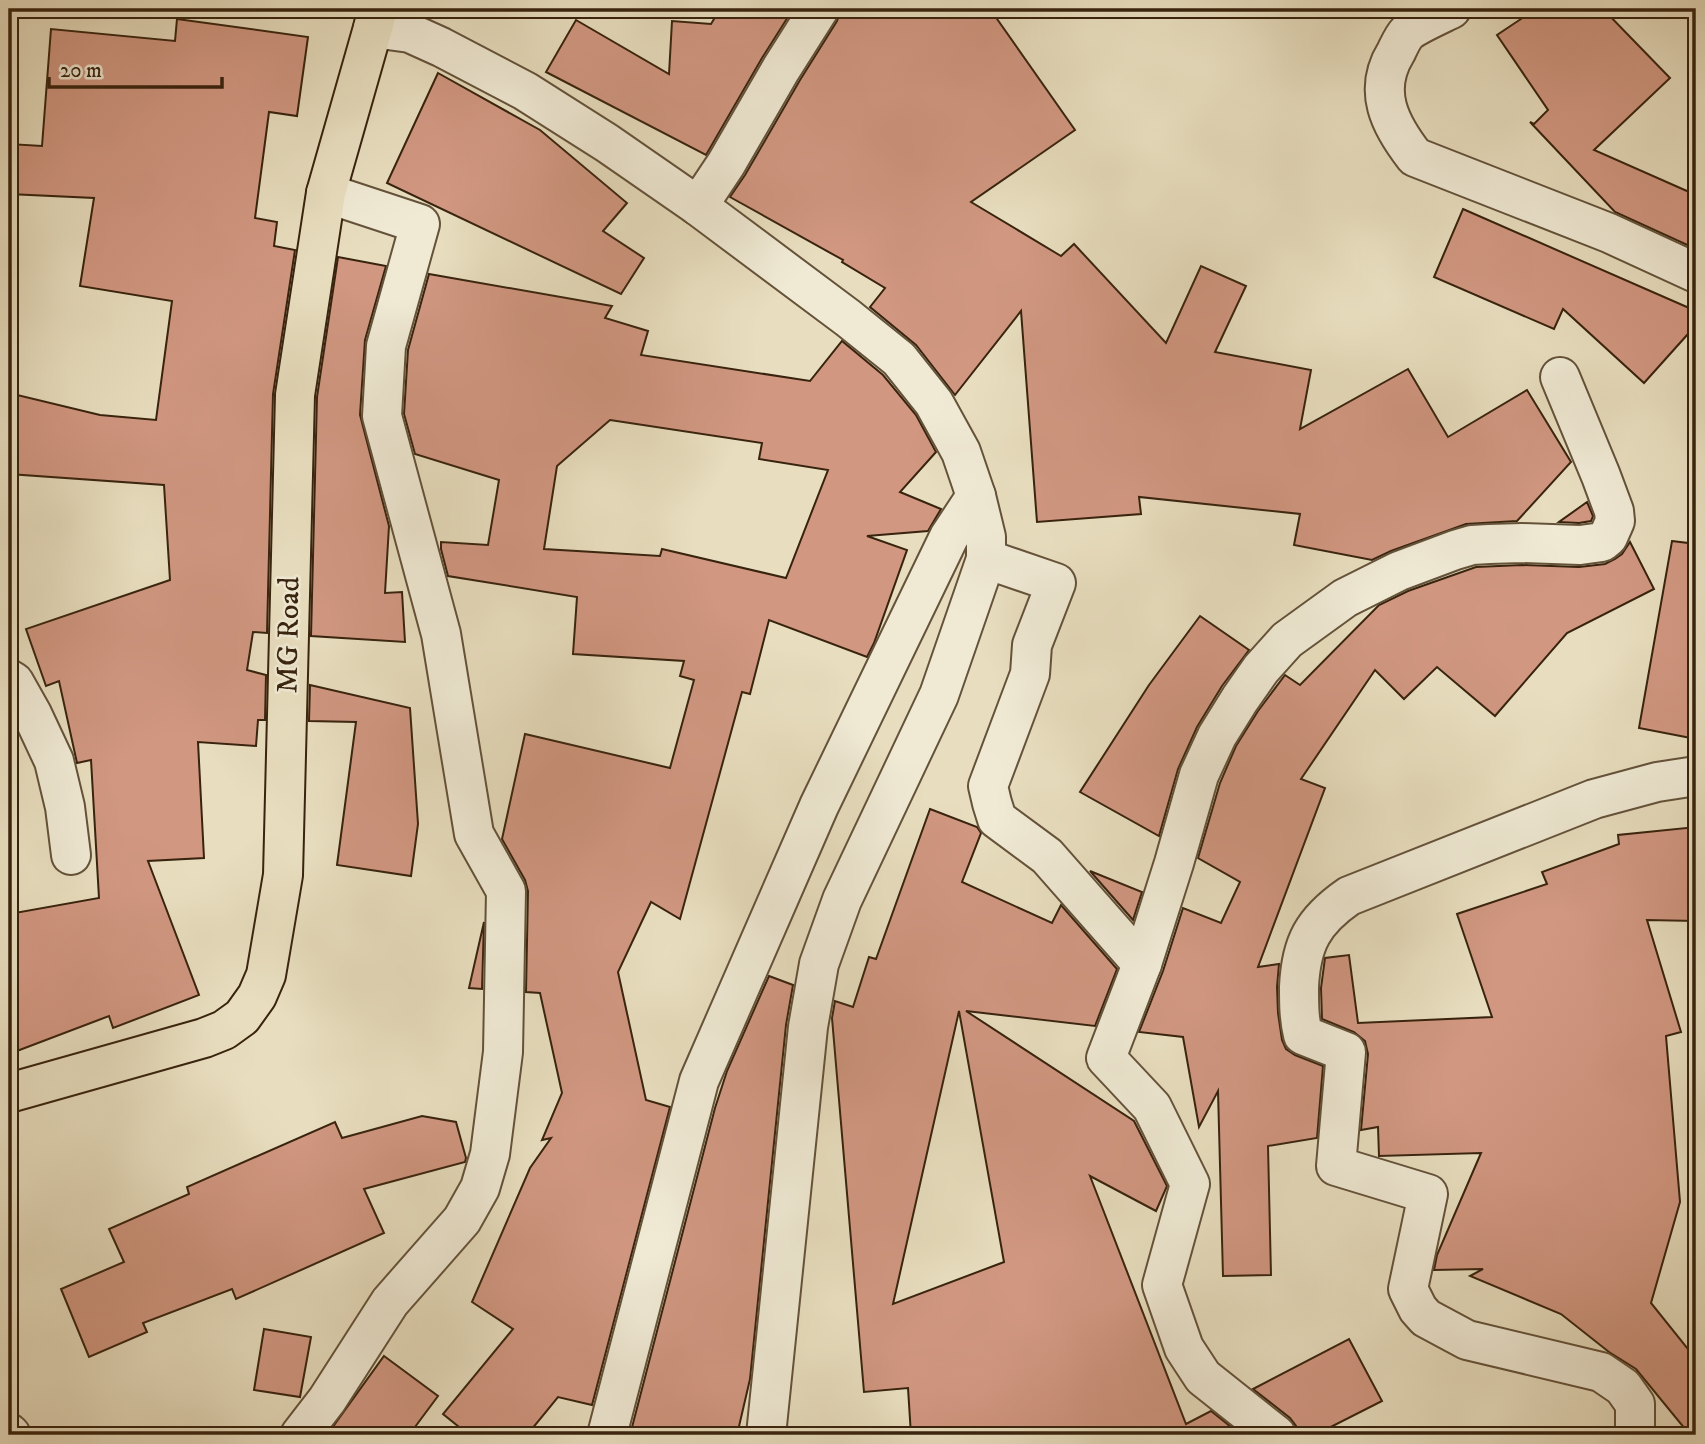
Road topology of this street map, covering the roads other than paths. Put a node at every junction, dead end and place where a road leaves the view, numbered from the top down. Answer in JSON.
{"nodes":[{"id":1,"x":819,"y":9,"type":"edge"},
{"id":2,"x":1451,"y":9,"type":"edge"},
{"id":3,"x":376,"y":19,"type":"edge"},
{"id":4,"x":326,"y":193,"type":"junction"},
{"id":5,"x":698,"y":206,"type":"junction"},
{"id":6,"x":1696,"y":273,"type":"edge"},
{"id":7,"x":1560,"y":377,"type":"dead end"},
{"id":8,"x":976,"y":496,"type":"junction"},
{"id":9,"x":986,"y":559,"type":"junction"},
{"id":10,"x":9,"y":679,"type":"edge"},
{"id":11,"x":1696,"y":776,"type":"edge"},
{"id":12,"x":71,"y":855,"type":"dead end"},
{"id":13,"x":1142,"y":964,"type":"junction"},
{"id":14,"x":9,"y":1093,"type":"edge"},
{"id":15,"x":300,"y":1435,"type":"edge"},
{"id":16,"x":607,"y":1435,"type":"edge"},
{"id":17,"x":766,"y":1435,"type":"edge"},
{"id":18,"x":1276,"y":1435,"type":"edge"},
{"id":19,"x":1635,"y":1435,"type":"edge"}],
"edges":[{"from":1,"to":5,"type":"street"},
{"from":2,"to":6,"type":"street"},
{"from":3,"to":4,"type":"main road","name":"MG Road"},
{"from":3,"to":5,"type":"street"},
{"from":4,"to":14,"type":"main road","name":"MG Road"},
{"from":4,"to":15,"type":"street"},
{"from":5,"to":8,"type":"street"},
{"from":7,"to":13,"type":"street"},
{"from":8,"to":9,"type":"street"},
{"from":8,"to":16,"type":"street"},
{"from":9,"to":13,"type":"street"},
{"from":9,"to":17,"type":"street"},
{"from":10,"to":12,"type":"street"},
{"from":11,"to":19,"type":"street"},
{"from":13,"to":18,"type":"street"}]}
